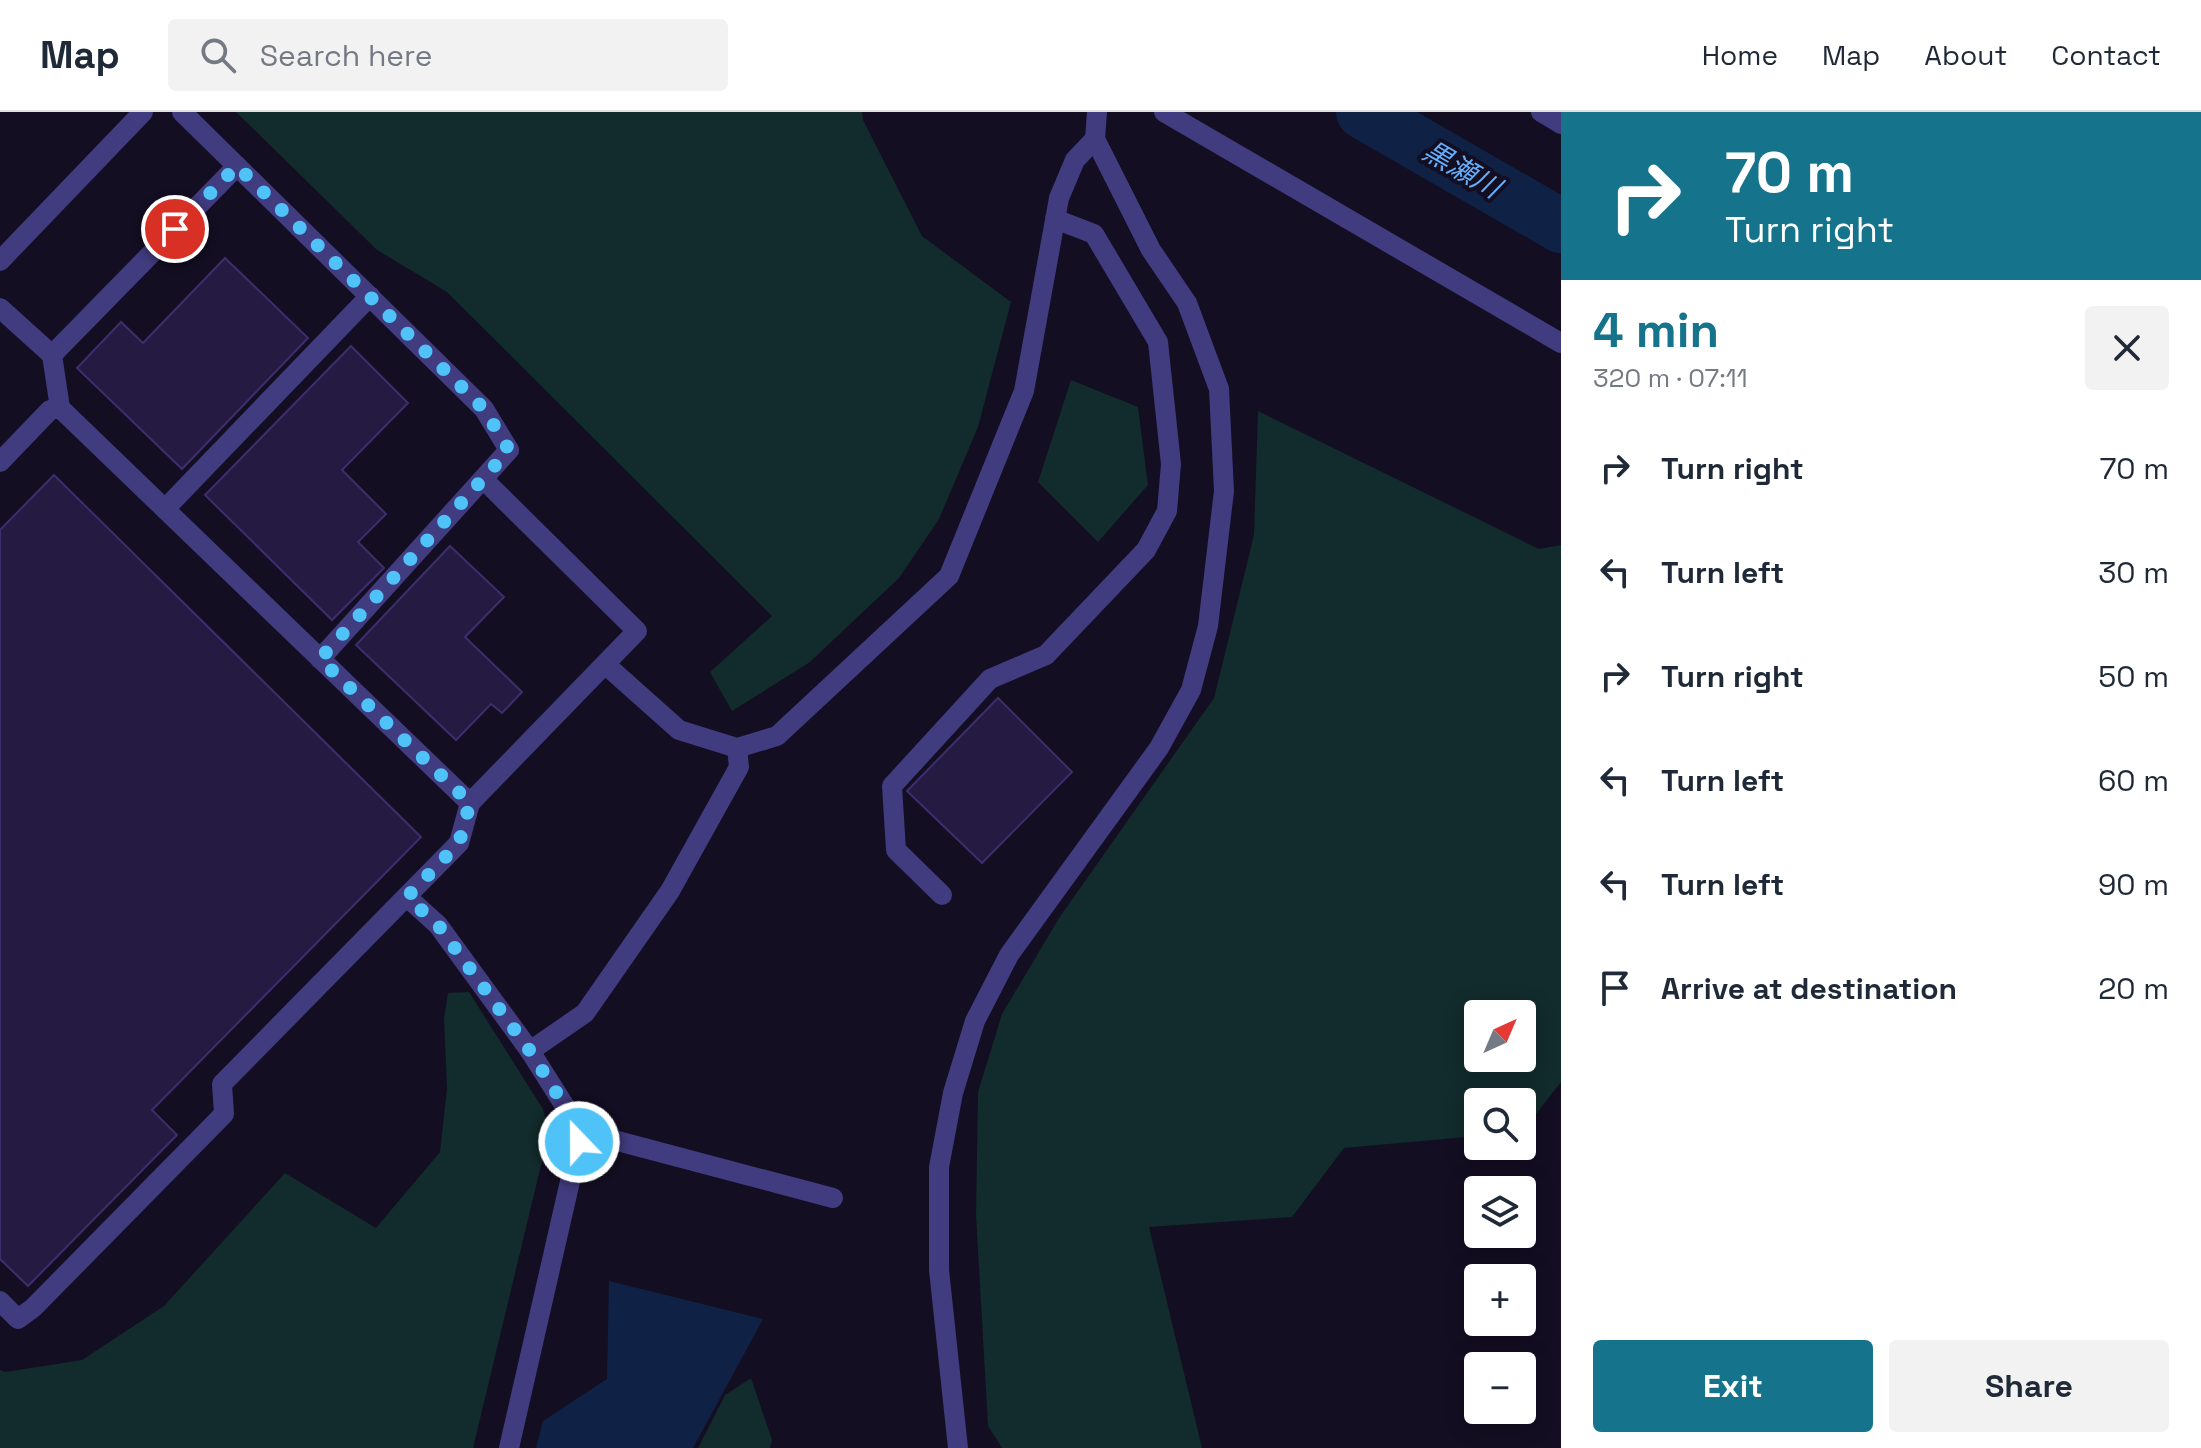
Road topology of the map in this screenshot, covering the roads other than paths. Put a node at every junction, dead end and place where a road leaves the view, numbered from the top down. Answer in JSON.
{"nodes":[{"id":1,"x":143,"y":112,"type":"edge"},
{"id":2,"x":182,"y":112,"type":"edge"},
{"id":3,"x":1097,"y":112,"type":"edge"},
{"id":4,"x":1164,"y":112,"type":"edge"},
{"id":5,"x":1541,"y":112,"type":"edge"},
{"id":6,"x":1561,"y":124,"type":"edge"},
{"id":7,"x":1095,"y":139,"type":"junction"},
{"id":8,"x":237,"y":166,"type":"junction"},
{"id":9,"x":1055,"y":219,"type":"junction"},
{"id":10,"x":0,"y":261,"type":"edge"},
{"id":11,"x":370,"y":296,"type":"junction"},
{"id":12,"x":0,"y":308,"type":"edge"},
{"id":13,"x":1561,"y":343,"type":"edge"},
{"id":14,"x":52,"y":355,"type":"junction"},
{"id":15,"x":60,"y":408,"type":"junction"},
{"id":16,"x":0,"y":462,"type":"edge"},
{"id":17,"x":483,"y":479,"type":"junction"},
{"id":18,"x":165,"y":509,"type":"junction"},
{"id":19,"x":320,"y":659,"type":"junction"},
{"id":20,"x":606,"y":665,"type":"junction"},
{"id":21,"x":737,"y":748,"type":"junction"},
{"id":22,"x":470,"y":803,"type":"junction"},
{"id":23,"x":942,"y":895,"type":"dead end"},
{"id":24,"x":407,"y":897,"type":"junction"},
{"id":25,"x":530,"y":1051,"type":"junction"},
{"id":26,"x":576,"y":1130,"type":"junction"},
{"id":27,"x":833,"y":1198,"type":"dead end"},
{"id":28,"x":0,"y":1301,"type":"edge"},
{"id":29,"x":18,"y":1319,"type":"junction"},
{"id":30,"x":0,"y":1331,"type":"edge"},
{"id":31,"x":509,"y":1448,"type":"edge"},
{"id":32,"x":958,"y":1448,"type":"edge"}],
"edges":[{"from":1,"to":10,"type":"street"},
{"from":2,"to":8,"type":"street"},
{"from":3,"to":7,"type":"street"},
{"from":4,"to":13,"type":"street"},
{"from":5,"to":6,"type":"street"},
{"from":7,"to":9,"type":"street"},
{"from":7,"to":32,"type":"street"},
{"from":8,"to":11,"type":"street"},
{"from":8,"to":14,"type":"street"},
{"from":9,"to":21,"type":"street"},
{"from":9,"to":23,"type":"street"},
{"from":11,"to":17,"type":"street"},
{"from":11,"to":18,"type":"street"},
{"from":12,"to":14,"type":"street"},
{"from":14,"to":15,"type":"street"},
{"from":15,"to":16,"type":"street"},
{"from":15,"to":18,"type":"street"},
{"from":17,"to":19,"type":"street"},
{"from":17,"to":20,"type":"street"},
{"from":18,"to":19,"type":"street"},
{"from":19,"to":22,"type":"street"},
{"from":20,"to":21,"type":"street"},
{"from":20,"to":22,"type":"street"},
{"from":21,"to":25,"type":"street"},
{"from":22,"to":24,"type":"street"},
{"from":24,"to":25,"type":"street"},
{"from":24,"to":29,"type":"street"},
{"from":25,"to":26,"type":"street"},
{"from":26,"to":27,"type":"street"},
{"from":26,"to":31,"type":"street"},
{"from":28,"to":29,"type":"street"},
{"from":29,"to":30,"type":"street"}]}
